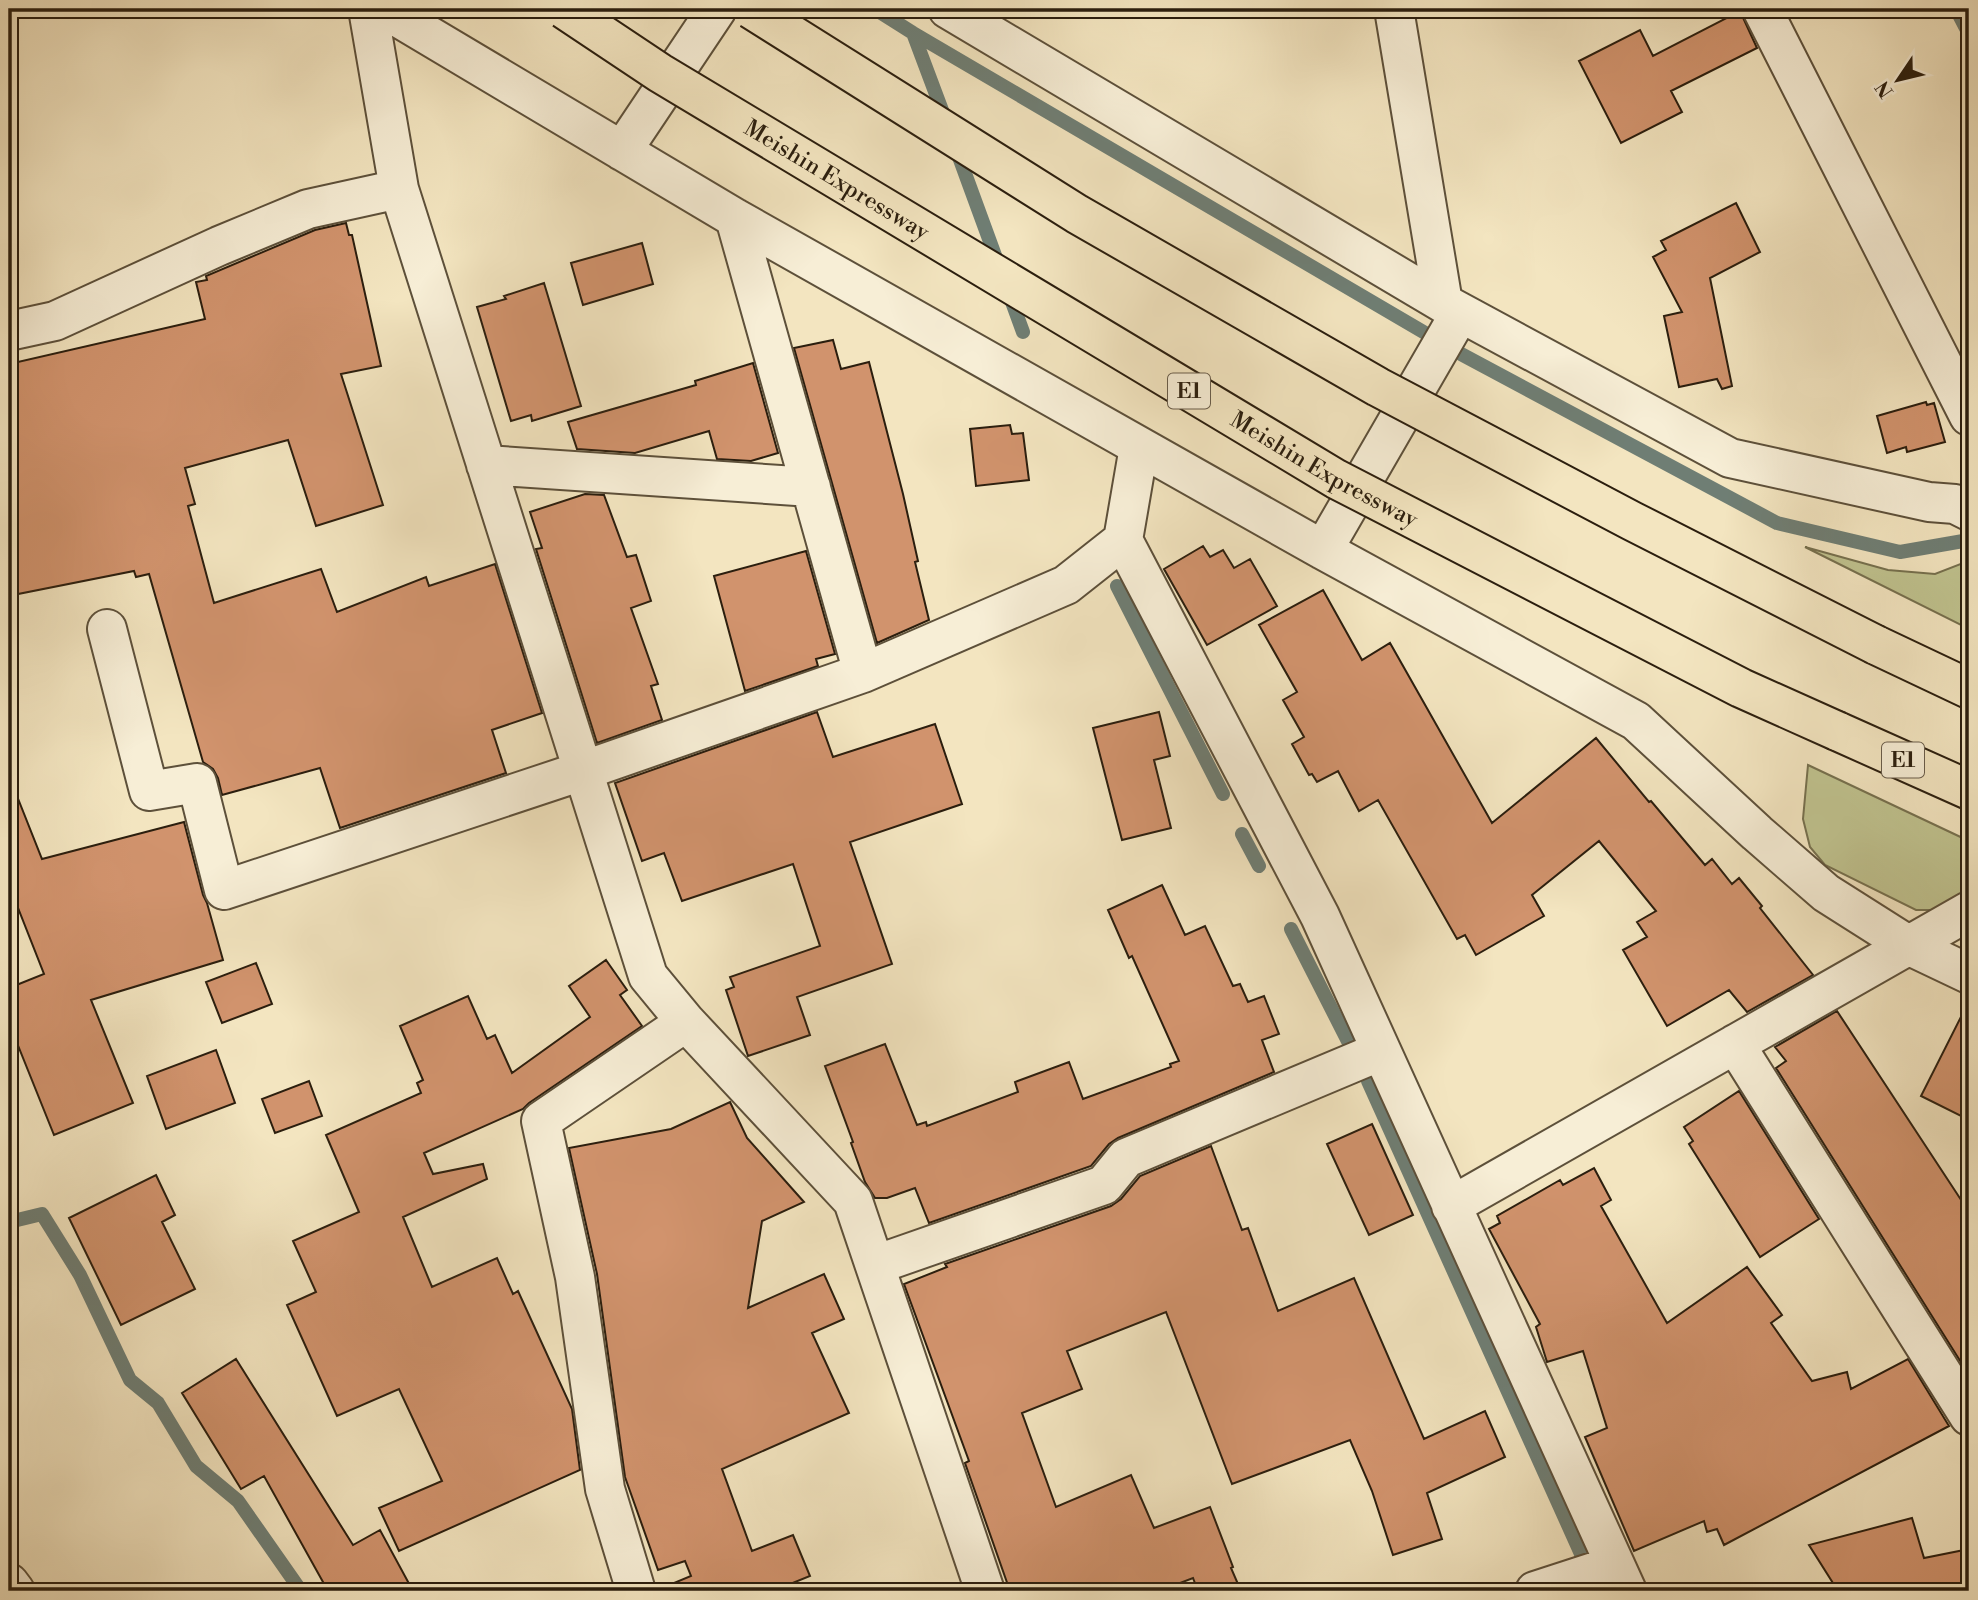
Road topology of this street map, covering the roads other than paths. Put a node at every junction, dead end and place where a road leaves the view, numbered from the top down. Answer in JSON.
{"nodes":[{"id":1,"x":368,"y":9,"type":"edge"},
{"id":2,"x":384,"y":9,"type":"edge"},
{"id":3,"x":564,"y":9,"type":"edge"},
{"id":4,"x":717,"y":9,"type":"edge"},
{"id":5,"x":751,"y":9,"type":"edge"},
{"id":6,"x":948,"y":9,"type":"edge"},
{"id":7,"x":1394,"y":9,"type":"edge"},
{"id":8,"x":1762,"y":9,"type":"edge"},
{"id":9,"x":622,"y":151,"type":"junction"},
{"id":10,"x":399,"y":189,"type":"junction"},
{"id":11,"x":735,"y":218,"type":"junction"},
{"id":12,"x":1447,"y":325,"type":"junction"},
{"id":13,"x":9,"y":331,"type":"edge"},
{"id":14,"x":1969,"y":416,"type":"edge"},
{"id":15,"x":1139,"y":447,"type":"junction"},
{"id":16,"x":486,"y":465,"type":"junction"},
{"id":17,"x":811,"y":487,"type":"junction"},
{"id":18,"x":1965,"y":506,"type":"edge"},
{"id":19,"x":1123,"y":540,"type":"junction"},
{"id":20,"x":1323,"y":550,"type":"junction"},
{"id":21,"x":107,"y":629,"type":"dead end"},
{"id":22,"x":863,"y":673,"type":"junction"},
{"id":23,"x":1969,"y":689,"type":"edge"},
{"id":24,"x":582,"y":771,"type":"junction"},
{"id":25,"x":1969,"y":790,"type":"edge"},
{"id":26,"x":1969,"y":911,"type":"edge"},
{"id":27,"x":1908,"y":945,"type":"junction"},
{"id":28,"x":1969,"y":974,"type":"edge"},
{"id":29,"x":686,"y":1022,"type":"junction"},
{"id":30,"x":1735,"y":1044,"type":"junction"},
{"id":31,"x":1381,"y":1052,"type":"junction"},
{"id":32,"x":1451,"y":1206,"type":"junction"},
{"id":33,"x":875,"y":1265,"type":"junction"},
{"id":34,"x":1969,"y":1416,"type":"edge"},
{"id":35,"x":1621,"y":1578,"type":"edge"},
{"id":36,"x":9,"y":1583,"type":"edge"},
{"id":37,"x":15,"y":1591,"type":"edge"},
{"id":38,"x":636,"y":1591,"type":"edge"},
{"id":39,"x":985,"y":1591,"type":"edge"},
{"id":40,"x":1535,"y":1591,"type":"edge"}],
"edges":[{"from":1,"to":10,"type":"street"},
{"from":2,"to":9,"type":"street"},
{"from":3,"to":25,"type":"highway","name":"Meishin Expressway","number":"E1","bridge":true},
{"from":4,"to":9,"type":"street"},
{"from":5,"to":23,"type":"highway","bridge":true},
{"from":6,"to":12,"type":"street"},
{"from":7,"to":12,"type":"street"},
{"from":8,"to":14,"type":"street"},
{"from":9,"to":11,"type":"street"},
{"from":10,"to":13,"type":"street"},
{"from":10,"to":16,"type":"street"},
{"from":11,"to":15,"type":"street"},
{"from":11,"to":17,"type":"street"},
{"from":12,"to":18,"type":"street"},
{"from":12,"to":20,"type":"street"},
{"from":15,"to":19,"type":"street"},
{"from":15,"to":20,"type":"street"},
{"from":16,"to":17,"type":"street"},
{"from":16,"to":24,"type":"street"},
{"from":17,"to":22,"type":"street"},
{"from":19,"to":22,"type":"street"},
{"from":19,"to":31,"type":"street"},
{"from":20,"to":27,"type":"street"},
{"from":21,"to":24,"type":"street"},
{"from":22,"to":24,"type":"street"},
{"from":24,"to":29,"type":"street"},
{"from":26,"to":27,"type":"street"},
{"from":27,"to":28,"type":"street"},
{"from":27,"to":30,"type":"street"},
{"from":29,"to":33,"type":"street"},
{"from":29,"to":38,"type":"street"},
{"from":30,"to":32,"type":"street"},
{"from":30,"to":34,"type":"street"},
{"from":31,"to":32,"type":"street"},
{"from":31,"to":33,"type":"street"},
{"from":32,"to":35,"type":"street"},
{"from":33,"to":39,"type":"street"},
{"from":35,"to":40,"type":"street"},
{"from":36,"to":37,"type":"street"}]}
